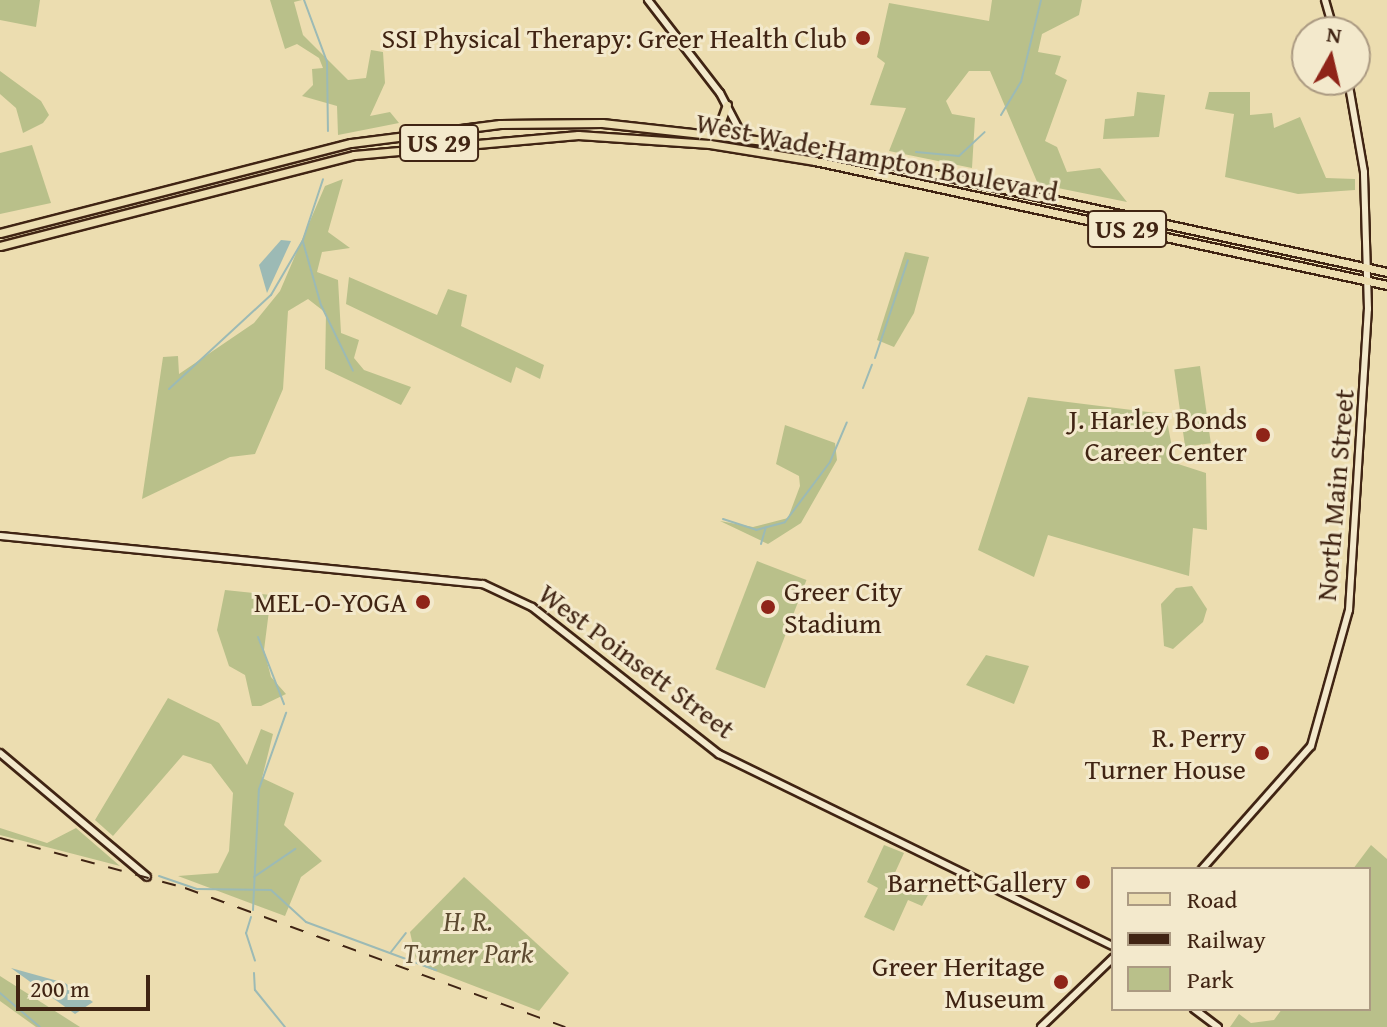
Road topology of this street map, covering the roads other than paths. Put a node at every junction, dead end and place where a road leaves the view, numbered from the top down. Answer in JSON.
{"nodes":[{"id":1,"x":648,"y":0,"type":"edge"},
{"id":2,"x":1351,"y":96,"type":"edge"},
{"id":3,"x":727,"y":105,"type":"junction"},
{"id":4,"x":717,"y":132,"type":"junction"},
{"id":5,"x":742,"y":135,"type":"junction"},
{"id":6,"x":381,"y":137,"type":"junction"},
{"id":7,"x":384,"y":150,"type":"junction"},
{"id":8,"x":0,"y":233,"type":"edge"},
{"id":9,"x":0,"y":246,"type":"edge"},
{"id":10,"x":1368,"y":268,"type":"junction"},
{"id":11,"x":1387,"y":272,"type":"edge"},
{"id":12,"x":1368,"y":281,"type":"junction"},
{"id":13,"x":1387,"y":285,"type":"edge"},
{"id":14,"x":0,"y":536,"type":"edge"},
{"id":15,"x":0,"y":753,"type":"edge"},
{"id":16,"x":1204,"y":867,"type":"edge"},
{"id":17,"x":147,"y":877,"type":"dead end"},
{"id":18,"x":1111,"y":945,"type":"edge"},
{"id":19,"x":1111,"y":960,"type":"edge"},
{"id":20,"x":1197,"y":1011,"type":"edge"},
{"id":21,"x":1041,"y":1027,"type":"edge"},
{"id":22,"x":1218,"y":1027,"type":"edge"}],
"edges":[{"from":1,"to":3,"type":"main road"},
{"from":2,"to":10,"type":"main road","name":"North Main Street"},
{"from":3,"to":4,"type":"main road"},
{"from":3,"to":5,"type":"main road"},
{"from":4,"to":5,"type":"main road","name":"West Wade Hampton Boulevard","number":"US 29"},
{"from":4,"to":6,"type":"main road","name":"West Wade Hampton Boulevard","number":"US 29"},
{"from":5,"to":10,"type":"main road","name":"West Wade Hampton Boulevard","number":"US 29"},
{"from":6,"to":7,"type":"main road"},
{"from":6,"to":8,"type":"main road","name":"West Wade Hampton Boulevard","number":"US 29"},
{"from":7,"to":9,"type":"main road","name":"West Wade Hampton Boulevard","number":"US 29"},
{"from":7,"to":12,"type":"main road","name":"West Wade Hampton Boulevard","number":"US 29"},
{"from":10,"to":11,"type":"main road","number":"US 29"},
{"from":10,"to":12,"type":"main road","name":"North Main Street"},
{"from":12,"to":13,"type":"main road","number":"US 29"},
{"from":12,"to":16,"type":"main road","name":"North Main Street"},
{"from":14,"to":18,"type":"main road","name":"West Poinsett Street"},
{"from":15,"to":17,"type":"main road"},
{"from":19,"to":21,"type":"main road"},
{"from":20,"to":22,"type":"main road"}]}
